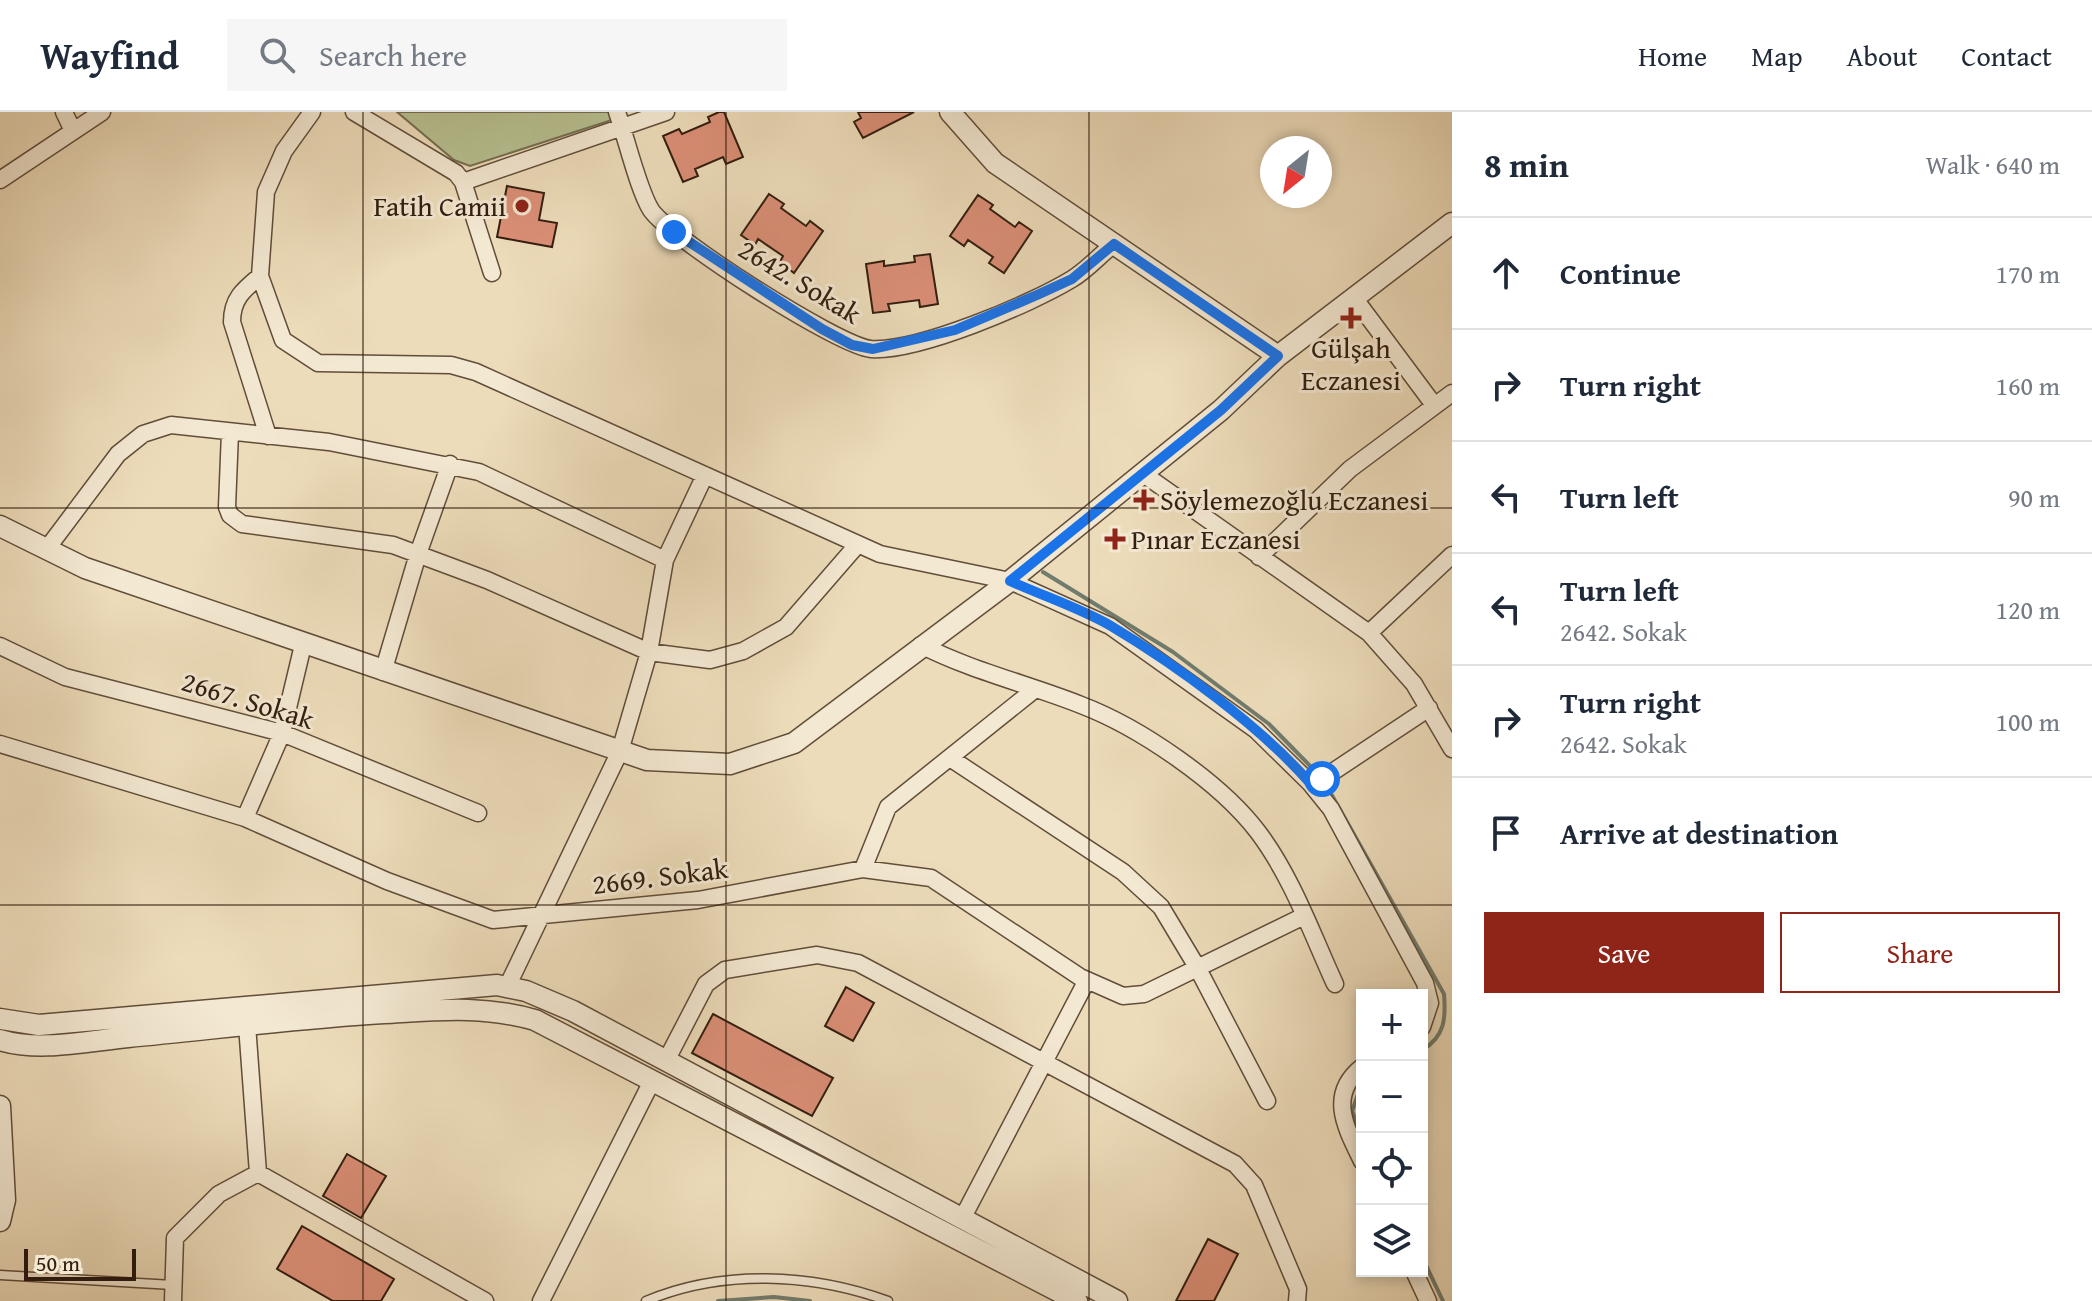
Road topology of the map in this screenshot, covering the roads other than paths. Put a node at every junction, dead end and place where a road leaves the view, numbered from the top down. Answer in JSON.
{"nodes":[{"id":1,"x":64,"y":112,"type":"edge"},
{"id":2,"x":102,"y":112,"type":"edge"},
{"id":3,"x":312,"y":112,"type":"edge"},
{"id":4,"x":354,"y":112,"type":"edge"},
{"id":5,"x":666,"y":112,"type":"edge"},
{"id":6,"x":950,"y":112,"type":"edge"},
{"id":7,"x":620,"y":119,"type":"edge"},
{"id":8,"x":73,"y":131,"type":"junction"},
{"id":9,"x":0,"y":180,"type":"edge"},
{"id":10,"x":463,"y":182,"type":"junction"},
{"id":11,"x":1452,"y":223,"type":"edge"},
{"id":12,"x":1114,"y":244,"type":"junction"},
{"id":13,"x":492,"y":273,"type":"dead end"},
{"id":14,"x":260,"y":276,"type":"junction"},
{"id":15,"x":1355,"y":299,"type":"junction"},
{"id":16,"x":1278,"y":356,"type":"junction"},
{"id":17,"x":1452,"y":393,"type":"edge"},
{"id":18,"x":1434,"y":405,"type":"junction"},
{"id":19,"x":230,"y":432,"type":"junction"},
{"id":20,"x":268,"y":436,"type":"junction"},
{"id":21,"x":450,"y":464,"type":"junction"},
{"id":22,"x":1142,"y":473,"type":"junction"},
{"id":23,"x":705,"y":475,"type":"junction"},
{"id":24,"x":0,"y":526,"type":"edge"},
{"id":25,"x":858,"y":544,"type":"junction"},
{"id":26,"x":46,"y":550,"type":"junction"},
{"id":27,"x":418,"y":554,"type":"junction"},
{"id":28,"x":1259,"y":557,"type":"junction"},
{"id":29,"x":665,"y":560,"type":"junction"},
{"id":30,"x":1450,"y":562,"type":"edge"},
{"id":31,"x":1010,"y":581,"type":"junction"},
{"id":32,"x":1369,"y":633,"type":"junction"},
{"id":33,"x":303,"y":645,"type":"junction"},
{"id":34,"x":921,"y":645,"type":"junction"},
{"id":35,"x":0,"y":646,"type":"edge"},
{"id":36,"x":649,"y":652,"type":"junction"},
{"id":37,"x":383,"y":672,"type":"junction"},
{"id":38,"x":1034,"y":690,"type":"junction"},
{"id":39,"x":1429,"y":708,"type":"junction"},
{"id":40,"x":282,"y":733,"type":"junction"},
{"id":41,"x":0,"y":744,"type":"edge"},
{"id":42,"x":1452,"y":749,"type":"edge"},
{"id":43,"x":620,"y":751,"type":"junction"},
{"id":44,"x":950,"y":758,"type":"junction"},
{"id":45,"x":1310,"y":783,"type":"junction"},
{"id":46,"x":478,"y":813,"type":"dead end"},
{"id":47,"x":245,"y":818,"type":"junction"},
{"id":48,"x":863,"y":869,"type":"junction"},
{"id":49,"x":1304,"y":916,"type":"junction"},
{"id":50,"x":540,"y":917,"type":"junction"},
{"id":51,"x":1197,"y":967,"type":"junction"},
{"id":52,"x":1087,"y":980,"type":"junction"},
{"id":53,"x":1335,"y":984,"type":"dead end"},
{"id":54,"x":507,"y":987,"type":"junction"},
{"id":55,"x":1426,"y":989,"type":"edge"},
{"id":56,"x":0,"y":1019,"type":"edge"},
{"id":57,"x":247,"y":1025,"type":"junction"},
{"id":58,"x":0,"y":1040,"type":"edge"},
{"id":59,"x":666,"y":1061,"type":"junction"},
{"id":60,"x":1044,"y":1062,"type":"junction"},
{"id":61,"x":1356,"y":1072,"type":"edge"},
{"id":62,"x":652,"y":1081,"type":"junction"},
{"id":63,"x":1267,"y":1101,"type":"dead end"},
{"id":64,"x":0,"y":1106,"type":"edge"},
{"id":65,"x":1356,"y":1149,"type":"edge"},
{"id":66,"x":258,"y":1173,"type":"junction"},
{"id":67,"x":962,"y":1219,"type":"junction"},
{"id":68,"x":0,"y":1221,"type":"edge"},
{"id":69,"x":0,"y":1275,"type":"edge"},
{"id":70,"x":1417,"y":1277,"type":"edge"},
{"id":71,"x":174,"y":1293,"type":"edge"},
{"id":72,"x":485,"y":1301,"type":"edge"},
{"id":73,"x":541,"y":1301,"type":"edge"},
{"id":74,"x":646,"y":1301,"type":"edge"},
{"id":75,"x":888,"y":1301,"type":"edge"},
{"id":76,"x":1077,"y":1301,"type":"edge"},
{"id":77,"x":1117,"y":1301,"type":"edge"},
{"id":78,"x":1297,"y":1301,"type":"edge"},
{"id":79,"x":1428,"y":1301,"type":"edge"}],
"edges":[{"from":1,"to":8,"type":"street"},
{"from":2,"to":8,"type":"street"},
{"from":3,"to":14,"type":"street"},
{"from":4,"to":10,"type":"street"},
{"from":5,"to":7,"type":"street"},
{"from":6,"to":12,"type":"street"},
{"from":7,"to":10,"type":"street"},
{"from":7,"to":12,"type":"street","name":"2642. Sokak"},
{"from":8,"to":9,"type":"street"},
{"from":10,"to":13,"type":"street"},
{"from":11,"to":15,"type":"street"},
{"from":12,"to":16,"type":"street"},
{"from":14,"to":20,"type":"street"},
{"from":14,"to":23,"type":"street"},
{"from":15,"to":16,"type":"street"},
{"from":15,"to":18,"type":"street"},
{"from":16,"to":22,"type":"street"},
{"from":17,"to":18,"type":"street"},
{"from":18,"to":28,"type":"street"},
{"from":19,"to":20,"type":"street"},
{"from":19,"to":26,"type":"street"},
{"from":19,"to":27,"type":"street"},
{"from":20,"to":21,"type":"street"},
{"from":21,"to":27,"type":"street"},
{"from":21,"to":29,"type":"street"},
{"from":22,"to":28,"type":"street"},
{"from":22,"to":31,"type":"street"},
{"from":23,"to":25,"type":"street"},
{"from":23,"to":29,"type":"street"},
{"from":24,"to":26,"type":"street"},
{"from":25,"to":31,"type":"street"},
{"from":25,"to":36,"type":"street"},
{"from":26,"to":33,"type":"street"},
{"from":27,"to":36,"type":"street"},
{"from":27,"to":37,"type":"street"},
{"from":28,"to":32,"type":"street"},
{"from":29,"to":36,"type":"street"},
{"from":30,"to":32,"type":"street"},
{"from":31,"to":34,"type":"street"},
{"from":31,"to":45,"type":"street"},
{"from":32,"to":39,"type":"street"},
{"from":33,"to":37,"type":"street"},
{"from":33,"to":40,"type":"street"},
{"from":34,"to":38,"type":"street"},
{"from":34,"to":43,"type":"street"},
{"from":35,"to":40,"type":"street","name":"2667. Sokak"},
{"from":36,"to":43,"type":"street"},
{"from":37,"to":43,"type":"street"},
{"from":38,"to":44,"type":"street"},
{"from":38,"to":49,"type":"street"},
{"from":39,"to":42,"type":"street"},
{"from":39,"to":45,"type":"street"},
{"from":40,"to":46,"type":"street","name":"2667. Sokak"},
{"from":40,"to":47,"type":"street"},
{"from":41,"to":47,"type":"street","name":"2669. Sokak"},
{"from":43,"to":50,"type":"street"},
{"from":44,"to":48,"type":"street"},
{"from":44,"to":51,"type":"street"},
{"from":45,"to":55,"type":"street"},
{"from":47,"to":50,"type":"street","name":"2669. Sokak"},
{"from":48,"to":50,"type":"street","name":"2669. Sokak"},
{"from":48,"to":52,"type":"street","name":"2669. Sokak"},
{"from":49,"to":51,"type":"street","name":"2669. Sokak"},
{"from":49,"to":53,"type":"street"},
{"from":50,"to":54,"type":"street"},
{"from":51,"to":52,"type":"street","name":"2669. Sokak"},
{"from":51,"to":63,"type":"street"},
{"from":52,"to":60,"type":"street"},
{"from":54,"to":56,"type":"street"},
{"from":54,"to":59,"type":"street"},
{"from":57,"to":58,"type":"street"},
{"from":57,"to":62,"type":"street"},
{"from":57,"to":66,"type":"street"},
{"from":59,"to":60,"type":"street"},
{"from":59,"to":67,"type":"street"},
{"from":60,"to":67,"type":"street"},
{"from":60,"to":78,"type":"street"},
{"from":61,"to":65,"type":"street"},
{"from":62,"to":73,"type":"street"},
{"from":62,"to":76,"type":"street"},
{"from":64,"to":68,"type":"street"},
{"from":66,"to":71,"type":"street"},
{"from":66,"to":72,"type":"street"},
{"from":67,"to":77,"type":"street"},
{"from":69,"to":71,"type":"lane"},
{"from":70,"to":79,"type":"street"},
{"from":74,"to":75,"type":"lane"}]}
